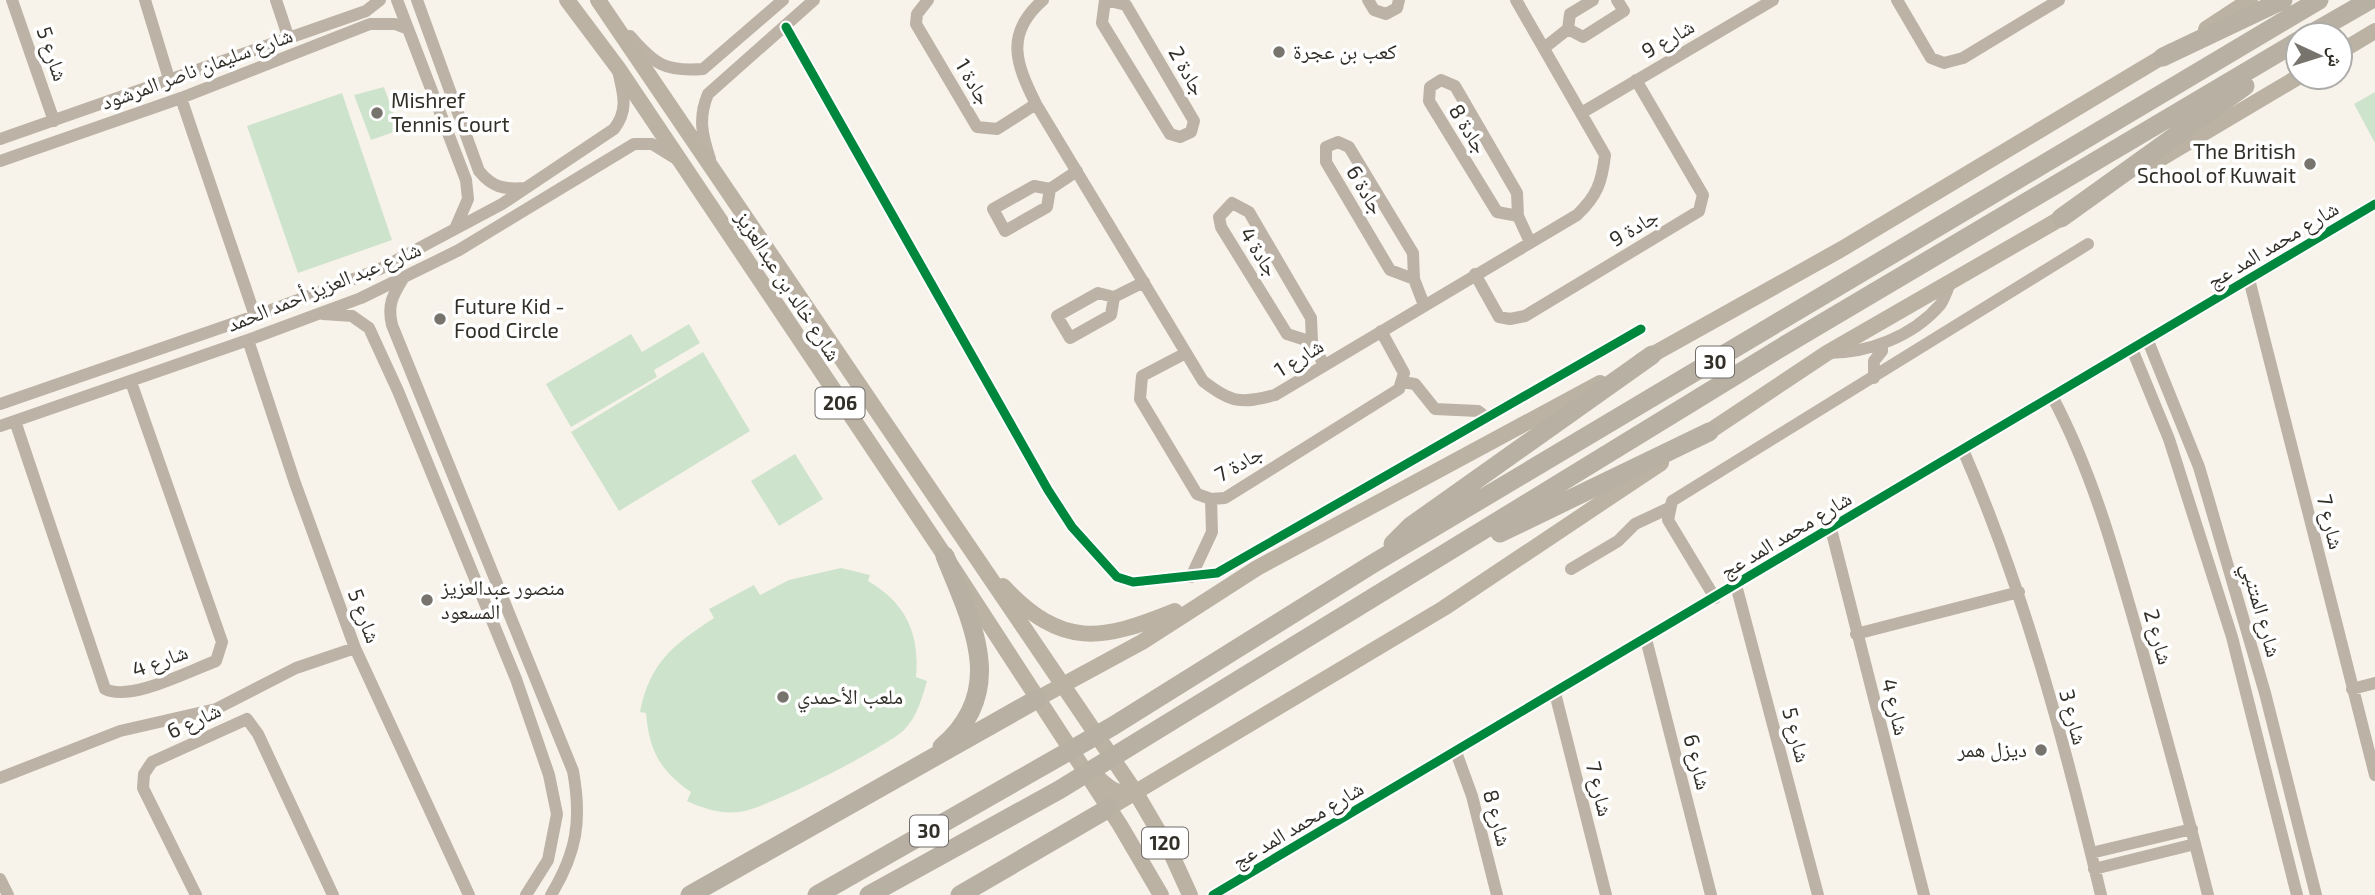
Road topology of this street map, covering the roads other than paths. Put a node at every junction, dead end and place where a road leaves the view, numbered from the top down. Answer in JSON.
{"nodes":[{"id":1,"x":12,"y":0,"type":"edge"},
{"id":2,"x":145,"y":0,"type":"edge"},
{"id":3,"x":276,"y":0,"type":"edge"},
{"id":4,"x":380,"y":0,"type":"edge"},
{"id":5,"x":397,"y":0,"type":"edge"},
{"id":6,"x":417,"y":0,"type":"edge"},
{"id":7,"x":567,"y":0,"type":"edge"},
{"id":8,"x":598,"y":0,"type":"edge"},
{"id":9,"x":783,"y":0,"type":"edge"},
{"id":10,"x":814,"y":0,"type":"edge"},
{"id":11,"x":928,"y":0,"type":"edge"},
{"id":12,"x":1043,"y":0,"type":"edge"},
{"id":13,"x":1105,"y":0,"type":"edge"},
{"id":14,"x":1368,"y":0,"type":"edge"},
{"id":15,"x":1399,"y":0,"type":"edge"},
{"id":16,"x":1517,"y":0,"type":"edge"},
{"id":17,"x":1593,"y":0,"type":"edge"},
{"id":18,"x":1617,"y":0,"type":"edge"},
{"id":19,"x":1773,"y":0,"type":"edge"},
{"id":20,"x":1898,"y":0,"type":"edge"},
{"id":21,"x":2059,"y":0,"type":"edge"},
{"id":22,"x":2250,"y":0,"type":"edge"},
{"id":23,"x":2283,"y":0,"type":"edge"},
{"id":24,"x":2319,"y":0,"type":"edge"},
{"id":25,"x":2370,"y":0,"type":"edge"},
{"id":26,"x":366,"y":11,"type":"junction"},
{"id":27,"x":2333,"y":21,"type":"edge"},
{"id":28,"x":370,"y":24,"type":"junction"},
{"id":29,"x":786,"y":27,"type":"junction"},
{"id":30,"x":408,"y":29,"type":"junction"},
{"id":31,"x":1568,"y":29,"type":"junction"},
{"id":32,"x":2375,"y":31,"type":"edge"},
{"id":33,"x":289,"y":39,"type":"junction"},
{"id":34,"x":2354,"y":44,"type":"edge"},
{"id":35,"x":1544,"y":48,"type":"junction"},
{"id":36,"x":2284,"y":50,"type":"edge"},
{"id":37,"x":2284,"y":54,"type":"edge"},
{"id":38,"x":2163,"y":57,"type":"junction"},
{"id":39,"x":714,"y":62,"type":"junction"},
{"id":40,"x":618,"y":68,"type":"junction"},
{"id":41,"x":725,"y":80,"type":"junction"},
{"id":42,"x":1636,"y":80,"type":"junction"},
{"id":43,"x":170,"y":82,"type":"junction"},
{"id":44,"x":2284,"y":85,"type":"edge"},
{"id":45,"x":181,"y":98,"type":"junction"},
{"id":46,"x":113,"y":101,"type":"junction"},
{"id":47,"x":1036,"y":104,"type":"junction"},
{"id":48,"x":1583,"y":112,"type":"junction"},
{"id":49,"x":119,"y":120,"type":"junction"},
{"id":50,"x":54,"y":121,"type":"junction"},
{"id":51,"x":465,"y":133,"type":"junction"},
{"id":52,"x":0,"y":139,"type":"edge"},
{"id":53,"x":452,"y":142,"type":"junction"},
{"id":54,"x":590,"y":145,"type":"junction"},
{"id":55,"x":0,"y":160,"type":"edge"},
{"id":56,"x":681,"y":162,"type":"junction"},
{"id":57,"x":601,"y":163,"type":"junction"},
{"id":58,"x":1077,"y":171,"type":"junction"},
{"id":59,"x":715,"y":176,"type":"junction"},
{"id":60,"x":525,"y":188,"type":"junction"},
{"id":61,"x":1050,"y":189,"type":"junction"},
{"id":62,"x":2375,"y":204,"type":"edge"},
{"id":63,"x":1518,"y":216,"type":"junction"},
{"id":64,"x":2061,"y":218,"type":"junction"},
{"id":65,"x":454,"y":230,"type":"junction"},
{"id":66,"x":1530,"y":242,"type":"junction"},
{"id":67,"x":2088,"y":244,"type":"dead end"},
{"id":68,"x":1475,"y":274,"type":"junction"},
{"id":69,"x":404,"y":277,"type":"junction"},
{"id":70,"x":1414,"y":279,"type":"junction"},
{"id":71,"x":1952,"y":279,"type":"junction"},
{"id":72,"x":2249,"y":279,"type":"junction"},
{"id":73,"x":1144,"y":282,"type":"junction"},
{"id":74,"x":1115,"y":296,"type":"junction"},
{"id":75,"x":1424,"y":305,"type":"junction"},
{"id":76,"x":319,"y":314,"type":"junction"},
{"id":77,"x":256,"y":316,"type":"junction"},
{"id":78,"x":1642,"y":329,"type":"dead end"},
{"id":79,"x":1381,"y":331,"type":"junction"},
{"id":80,"x":248,"y":340,"type":"junction"},
{"id":81,"x":2148,"y":341,"type":"junction"},
{"id":82,"x":1312,"y":342,"type":"junction"},
{"id":83,"x":1882,"y":345,"type":"junction"},
{"id":84,"x":2132,"y":349,"type":"junction"},
{"id":85,"x":1184,"y":354,"type":"junction"},
{"id":86,"x":1827,"y":354,"type":"junction"},
{"id":87,"x":1652,"y":355,"type":"junction"},
{"id":88,"x":1324,"y":365,"type":"junction"},
{"id":89,"x":1874,"y":378,"type":"junction"},
{"id":90,"x":73,"y":379,"type":"junction"},
{"id":91,"x":131,"y":382,"type":"junction"},
{"id":92,"x":1402,"y":382,"type":"junction"},
{"id":93,"x":414,"y":384,"type":"junction"},
{"id":94,"x":856,"y":385,"type":"junction"},
{"id":95,"x":398,"y":391,"type":"junction"},
{"id":96,"x":2052,"y":396,"type":"junction"},
{"id":97,"x":79,"y":400,"type":"junction"},
{"id":98,"x":838,"y":401,"type":"junction"},
{"id":99,"x":0,"y":404,"type":"edge"},
{"id":100,"x":1487,"y":418,"type":"junction"},
{"id":101,"x":15,"y":421,"type":"junction"},
{"id":102,"x":0,"y":426,"type":"edge"},
{"id":103,"x":1709,"y":432,"type":"junction"},
{"id":104,"x":1963,"y":450,"type":"junction"},
{"id":105,"x":1211,"y":499,"type":"junction"},
{"id":106,"x":1669,"y":508,"type":"junction"},
{"id":107,"x":1831,"y":529,"type":"junction"},
{"id":108,"x":1465,"y":543,"type":"junction"},
{"id":109,"x":967,"y":547,"type":"junction"},
{"id":110,"x":946,"y":556,"type":"junction"},
{"id":111,"x":1374,"y":563,"type":"junction"},
{"id":112,"x":1571,"y":569,"type":"dead end"},
{"id":113,"x":1191,"y":577,"type":"junction"},
{"id":114,"x":1736,"y":585,"type":"junction"},
{"id":115,"x":2019,"y":592,"type":"junction"},
{"id":116,"x":1209,"y":597,"type":"junction"},
{"id":117,"x":1714,"y":598,"type":"junction"},
{"id":118,"x":1856,"y":634,"type":"junction"},
{"id":119,"x":1646,"y":639,"type":"junction"},
{"id":120,"x":355,"y":648,"type":"junction"},
{"id":121,"x":526,"y":654,"type":"junction"},
{"id":122,"x":509,"y":662,"type":"junction"},
{"id":123,"x":534,"y":673,"type":"junction"},
{"id":124,"x":516,"y":679,"type":"junction"},
{"id":125,"x":2375,"y":683,"type":"edge"},
{"id":126,"x":1062,"y":686,"type":"junction"},
{"id":127,"x":2352,"y":689,"type":"junction"},
{"id":128,"x":245,"y":692,"type":"junction"},
{"id":129,"x":1555,"y":693,"type":"junction"},
{"id":130,"x":1037,"y":699,"type":"junction"},
{"id":131,"x":247,"y":719,"type":"junction"},
{"id":132,"x":1065,"y":744,"type":"junction"},
{"id":133,"x":1456,"y":752,"type":"junction"},
{"id":134,"x":1116,"y":766,"type":"junction"},
{"id":135,"x":920,"y":767,"type":"junction"},
{"id":136,"x":2375,"y":775,"type":"edge"},
{"id":137,"x":0,"y":778,"type":"edge"},
{"id":138,"x":1136,"y":793,"type":"junction"},
{"id":139,"x":1109,"y":808,"type":"junction"},
{"id":140,"x":2192,"y":829,"type":"junction"},
{"id":141,"x":2283,"y":839,"type":"junction"},
{"id":142,"x":2195,"y":844,"type":"junction"},
{"id":143,"x":2091,"y":853,"type":"junction"},
{"id":144,"x":2094,"y":869,"type":"junction"},
{"id":145,"x":0,"y":879,"type":"edge"},
{"id":146,"x":8,"y":895,"type":"edge"},
{"id":147,"x":196,"y":895,"type":"edge"},
{"id":148,"x":333,"y":895,"type":"edge"},
{"id":149,"x":469,"y":895,"type":"edge"},
{"id":150,"x":526,"y":895,"type":"edge"},
{"id":151,"x":551,"y":895,"type":"edge"},
{"id":152,"x":690,"y":895,"type":"edge"},
{"id":153,"x":817,"y":895,"type":"edge"},
{"id":154,"x":869,"y":895,"type":"edge"},
{"id":155,"x":960,"y":895,"type":"edge"},
{"id":156,"x":1161,"y":895,"type":"edge"},
{"id":157,"x":1190,"y":895,"type":"edge"},
{"id":158,"x":1213,"y":895,"type":"edge"},
{"id":159,"x":1497,"y":895,"type":"edge"},
{"id":160,"x":1606,"y":895,"type":"edge"},
{"id":161,"x":1711,"y":895,"type":"edge"},
{"id":162,"x":1818,"y":895,"type":"edge"},
{"id":163,"x":1924,"y":895,"type":"edge"},
{"id":164,"x":2101,"y":895,"type":"edge"},
{"id":165,"x":2208,"y":895,"type":"edge"},
{"id":166,"x":2297,"y":895,"type":"edge"},
{"id":167,"x":2314,"y":895,"type":"edge"}],
"edges":[{"from":1,"to":50,"type":"street","name":"شارع 5"},
{"from":2,"to":43,"type":"street"},
{"from":3,"to":33,"type":"street"},
{"from":4,"to":26,"type":"street","name":"شارع سليمان ناصر المرشود"},
{"from":5,"to":30,"type":"street"},
{"from":6,"to":51,"type":"street"},
{"from":7,"to":40,"type":"main road","name":"شارع خالد بن عبدالعزيز","number":"206"},
{"from":8,"to":39,"type":"street"},
{"from":8,"to":59,"type":"main road","name":"شارع خالد بن عبدالعزيز","number":"206"},
{"from":9,"to":39,"type":"street"},
{"from":10,"to":29,"type":"street"},
{"from":11,"to":47,"type":"street","name":"جادة 1"},
{"from":12,"to":47,"type":"street","name":"شارع 1"},
{"from":13,"to":13,"type":"street","name":"جادة 2"},
{"from":14,"to":15,"type":"street"},
{"from":16,"to":35,"type":"street","name":"شارع 1"},
{"from":17,"to":31,"type":"street"},
{"from":18,"to":31,"type":"street"},
{"from":19,"to":42,"type":"street","name":"شارع 9"},
{"from":20,"to":21,"type":"street"},
{"from":22,"to":38,"type":"main road"},
{"from":23,"to":38,"type":"highway"},
{"from":24,"to":111,"type":"highway","number":"30"},
{"from":25,"to":27,"type":"highway"},
{"from":26,"to":28,"type":"street"},
{"from":26,"to":33,"type":"street","name":"شارع سليمان ناصر المرشود"},
{"from":28,"to":30,"type":"street","name":"شارع سليمان ناصر المرشود"},
{"from":28,"to":45,"type":"street","name":"شارع سليمان ناصر المرشود"},
{"from":29,"to":41,"type":"street"},
{"from":29,"to":113,"type":"street"},
{"from":30,"to":53,"type":"street"},
{"from":31,"to":35,"type":"street"},
{"from":32,"to":34,"type":"main road"},
{"from":33,"to":43,"type":"street","name":"شارع سليمان ناصر المرشود"},
{"from":35,"to":48,"type":"street","name":"شارع 1"},
{"from":36,"to":108,"type":"highway","number":"30"},
{"from":37,"to":64,"type":"highway"},
{"from":38,"to":87,"type":"main road"},
{"from":39,"to":41,"type":"street"},
{"from":40,"to":54,"type":"street","name":"شارع عبد العزيز أحمد الحمد"},
{"from":40,"to":56,"type":"main road","name":"شارع خالد بن عبدالعزيز","number":"206"},
{"from":41,"to":59,"type":"street"},
{"from":42,"to":48,"type":"street","name":"شارع 9"},
{"from":42,"to":68,"type":"street","name":"جادة 9"},
{"from":43,"to":46,"type":"street","name":"شارع سليمان ناصر المرشود"},
{"from":44,"to":64,"type":"main road"},
{"from":45,"to":49,"type":"street","name":"شارع سليمان ناصر المرشود"},
{"from":45,"to":77,"type":"street"},
{"from":46,"to":49,"type":"street"},
{"from":46,"to":50,"type":"street","name":"شارع سليمان ناصر المرشود"},
{"from":47,"to":58,"type":"street","name":"شارع 1"},
{"from":48,"to":66,"type":"street","name":"شارع 1"},
{"from":49,"to":55,"type":"street","name":"شارع سليمان ناصر المرشود"},
{"from":50,"to":52,"type":"street","name":"شارع سليمان ناصر المرشود"},
{"from":51,"to":53,"type":"street"},
{"from":51,"to":60,"type":"street"},
{"from":53,"to":65,"type":"street"},
{"from":54,"to":57,"type":"street"},
{"from":54,"to":60,"type":"street","name":"شارع عبد العزيز أحمد الحمد"},
{"from":56,"to":57,"type":"street","name":"شارع عبد العزيز أحمد الحمد"},
{"from":56,"to":98,"type":"main road","name":"شارع خالد بن عبدالعزيز","number":"206"},
{"from":57,"to":69,"type":"street","name":"شارع عبد العزيز أحمد الحمد"},
{"from":58,"to":61,"type":"street"},
{"from":58,"to":73,"type":"street","name":"شارع 1"},
{"from":59,"to":94,"type":"main road","name":"شارع خالد بن عبدالعزيز","number":"206"},
{"from":60,"to":65,"type":"street","name":"شارع عبد العزيز أحمد الحمد"},
{"from":61,"to":61,"type":"street"},
{"from":62,"to":72,"type":"street","name":"شارع محمد المد عج"},
{"from":63,"to":63,"type":"street","name":"جادة 8"},
{"from":63,"to":66,"type":"street","name":"جادة 8"},
{"from":64,"to":71,"type":"main road"},
{"from":65,"to":77,"type":"street","name":"شارع عبد العزيز أحمد الحمد"},
{"from":66,"to":68,"type":"street","name":"شارع 1"},
{"from":67,"to":89,"type":"street"},
{"from":68,"to":75,"type":"street","name":"شارع 1"},
{"from":69,"to":76,"type":"street","name":"شارع عبد العزيز أحمد الحمد"},
{"from":69,"to":93,"type":"street"},
{"from":70,"to":70,"type":"street","name":"جادة 6"},
{"from":70,"to":75,"type":"street","name":"جادة 6"},
{"from":71,"to":83,"type":"street"},
{"from":71,"to":86,"type":"main road"},
{"from":72,"to":81,"type":"street","name":"شارع محمد المد عج"},
{"from":72,"to":127,"type":"street","name":"شارع 7"},
{"from":73,"to":74,"type":"street"},
{"from":73,"to":85,"type":"street","name":"شارع 1"},
{"from":74,"to":74,"type":"street"},
{"from":75,"to":79,"type":"street","name":"شارع 1"},
{"from":76,"to":80,"type":"street","name":"شارع عبد العزيز أحمد الحمد"},
{"from":76,"to":95,"type":"street"},
{"from":77,"to":90,"type":"street","name":"شارع عبد العزيز أحمد الحمد"},
{"from":78,"to":100,"type":"street"},
{"from":79,"to":88,"type":"street","name":"شارع 1"},
{"from":79,"to":92,"type":"street"},
{"from":80,"to":91,"type":"street","name":"شارع عبد العزيز أحمد الحمد"},
{"from":80,"to":120,"type":"street","name":"شارع 5"},
{"from":81,"to":84,"type":"street","name":"شارع محمد المد عج"},
{"from":81,"to":167,"type":"street","name":"شارع المتنبي"},
{"from":82,"to":82,"type":"street","name":"جادة 4"},
{"from":82,"to":88,"type":"street","name":"جادة 4"},
{"from":83,"to":86,"type":"street"},
{"from":83,"to":89,"type":"street"},
{"from":84,"to":96,"type":"street","name":"شارع محمد المد عج"},
{"from":84,"to":141,"type":"street","name":"شارع المتنبي"},
{"from":85,"to":88,"type":"street","name":"شارع 1"},
{"from":85,"to":105,"type":"street","name":"جادة 7"},
{"from":86,"to":103,"type":"main road"},
{"from":87,"to":111,"type":"highway"},
{"from":87,"to":116,"type":"main road"},
{"from":89,"to":106,"type":"street"},
{"from":90,"to":97,"type":"street"},
{"from":90,"to":99,"type":"street","name":"شارع عبد العزيز أحمد الحمد"},
{"from":91,"to":97,"type":"street","name":"شارع عبد العزيز أحمد الحمد"},
{"from":91,"to":101,"type":"street","name":"شارع 4"},
{"from":92,"to":100,"type":"street"},
{"from":92,"to":105,"type":"street","name":"جادة 7"},
{"from":93,"to":95,"type":"street"},
{"from":93,"to":121,"type":"street"},
{"from":94,"to":98,"type":"main road"},
{"from":94,"to":109,"type":"main road","name":"شارع خالد بن عبدالعزيز","number":"206"},
{"from":95,"to":122,"type":"street"},
{"from":96,"to":104,"type":"street","name":"شارع محمد المد عج"},
{"from":96,"to":140,"type":"street","name":"شارع 2"},
{"from":97,"to":101,"type":"street","name":"شارع عبد العزيز أحمد الحمد"},
{"from":98,"to":110,"type":"main road","name":"شارع خالد بن عبدالعزيز","number":"206"},
{"from":100,"to":113,"type":"street"},
{"from":101,"to":102,"type":"street","name":"شارع عبد العزيز أحمد الحمد"},
{"from":103,"to":108,"type":"highway"},
{"from":103,"to":138,"type":"main road"},
{"from":104,"to":107,"type":"street","name":"شارع محمد المد عج"},
{"from":104,"to":115,"type":"street","name":"شارع 3"},
{"from":105,"to":113,"type":"street"},
{"from":106,"to":112,"type":"street"},
{"from":106,"to":117,"type":"street"},
{"from":107,"to":114,"type":"street","name":"شارع محمد المد عج"},
{"from":107,"to":118,"type":"street","name":"شارع 4"},
{"from":108,"to":154,"type":"highway","number":"30"},
{"from":109,"to":116,"type":"main road"},
{"from":109,"to":126,"type":"main road","name":"شارع خالد بن عبدالعزيز","number":"206"},
{"from":110,"to":130,"type":"main road","name":"شارع خالد بن عبدالعزيز","number":"206"},
{"from":110,"to":135,"type":"highway"},
{"from":111,"to":153,"type":"highway","number":"30"},
{"from":114,"to":117,"type":"street","name":"شارع محمد المد عج"},
{"from":114,"to":162,"type":"street","name":"شارع 5"},
{"from":115,"to":118,"type":"street"},
{"from":115,"to":143,"type":"street","name":"شارع 3"},
{"from":116,"to":126,"type":"main road"},
{"from":117,"to":119,"type":"street","name":"شارع محمد المد عج"},
{"from":118,"to":163,"type":"street","name":"شارع 4"},
{"from":119,"to":129,"type":"street","name":"شارع محمد المد عج"},
{"from":119,"to":161,"type":"street","name":"شارع 6"},
{"from":120,"to":128,"type":"street"},
{"from":120,"to":149,"type":"street","name":"شارع 5"},
{"from":121,"to":122,"type":"street"},
{"from":121,"to":123,"type":"street"},
{"from":122,"to":124,"type":"street"},
{"from":123,"to":124,"type":"street"},
{"from":123,"to":151,"type":"street"},
{"from":124,"to":150,"type":"street"},
{"from":125,"to":127,"type":"street"},
{"from":126,"to":130,"type":"main road"},
{"from":126,"to":134,"type":"main road","name":"شارع خالد بن عبدالعزيز","number":"206"},
{"from":127,"to":136,"type":"street","name":"شارع 7"},
{"from":128,"to":131,"type":"street"},
{"from":128,"to":137,"type":"street"},
{"from":129,"to":133,"type":"street","name":"شارع محمد المد عج"},
{"from":129,"to":160,"type":"street","name":"شارع 7"},
{"from":130,"to":132,"type":"main road","name":"شارع خالد بن عبدالعزيز","number":"206"},
{"from":130,"to":134,"type":"main road"},
{"from":130,"to":135,"type":"highway"},
{"from":131,"to":147,"type":"street","name":"شارع 6"},
{"from":131,"to":148,"type":"street","name":"شارع 6"},
{"from":132,"to":138,"type":"main road"},
{"from":132,"to":139,"type":"main road","name":"شارع خالد بن عبدالعزيز","number":"206"},
{"from":133,"to":158,"type":"street","name":"شارع محمد المد عج"},
{"from":133,"to":159,"type":"street","name":"شارع 8"},
{"from":134,"to":138,"type":"main road","name":"شارع خالد بن عبدالعزيز","number":"206"},
{"from":135,"to":152,"type":"highway"},
{"from":138,"to":139,"type":"main road"},
{"from":138,"to":157,"type":"main road","number":"120"},
{"from":139,"to":155,"type":"highway"},
{"from":139,"to":156,"type":"main road","number":"120"},
{"from":140,"to":142,"type":"street","name":"شارع 2"},
{"from":140,"to":143,"type":"street"},
{"from":141,"to":166,"type":"street","name":"شارع المتنبي"},
{"from":141,"to":167,"type":"street"},
{"from":142,"to":144,"type":"street"},
{"from":142,"to":165,"type":"street","name":"شارع 2"},
{"from":143,"to":144,"type":"street","name":"شارع 3"},
{"from":144,"to":164,"type":"street","name":"شارع 3"},
{"from":145,"to":146,"type":"street"}]}
